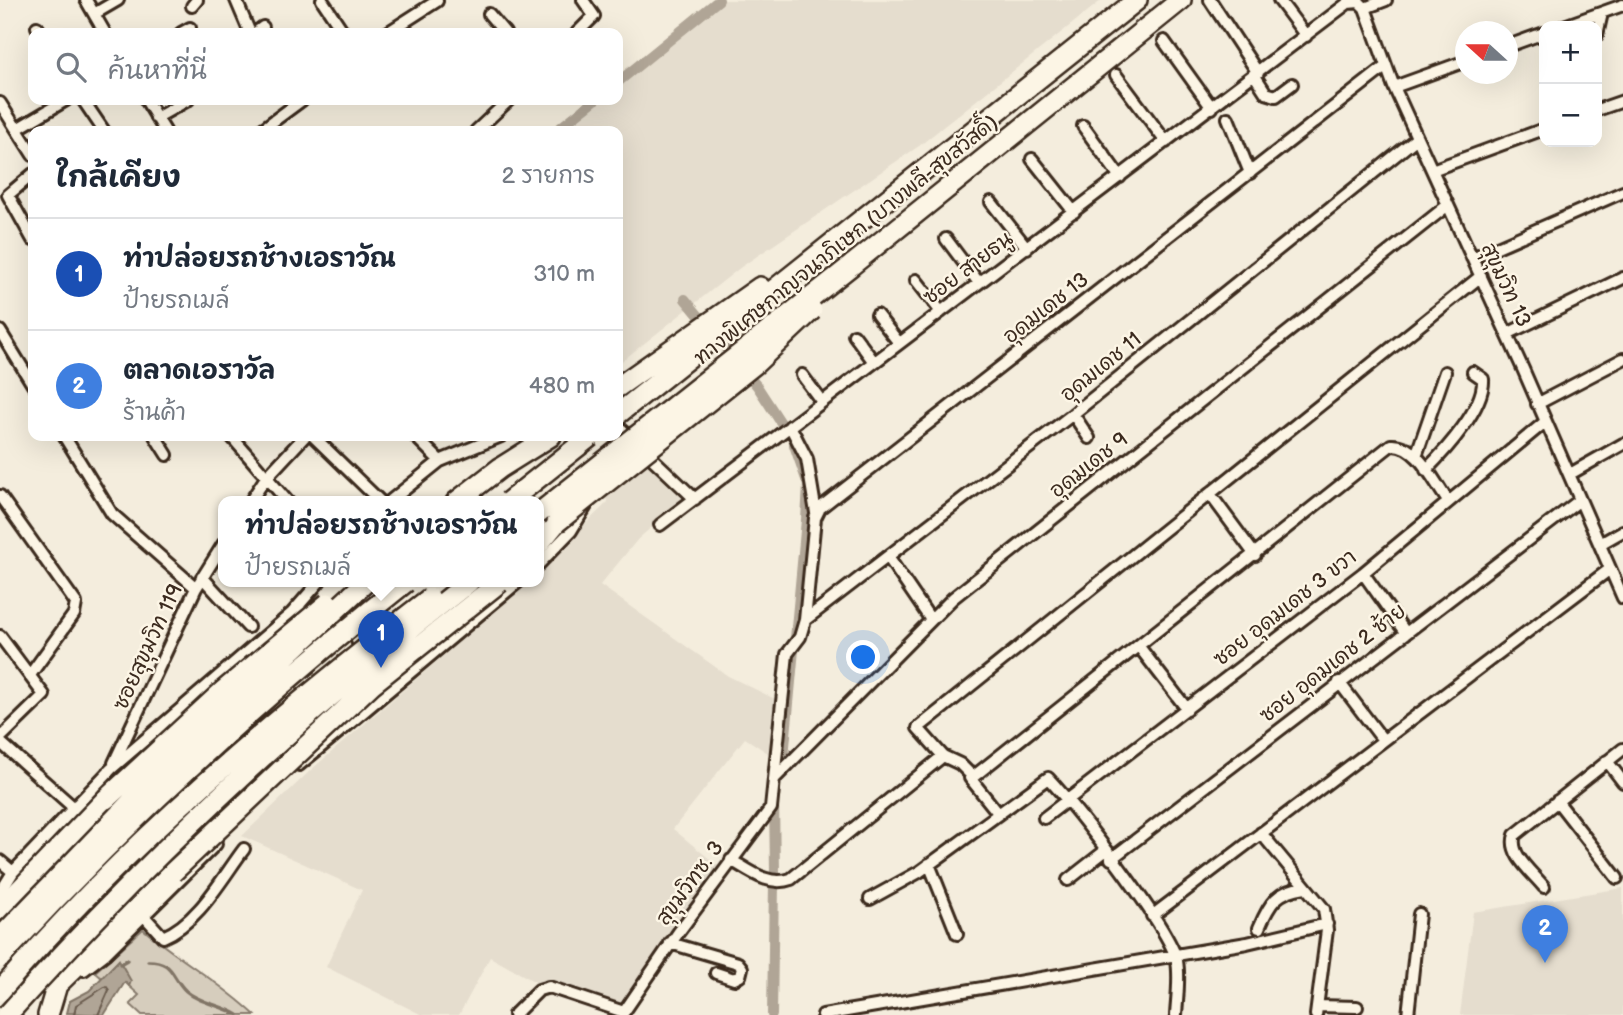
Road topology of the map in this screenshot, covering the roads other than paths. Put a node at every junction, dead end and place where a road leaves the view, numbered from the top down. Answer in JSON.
{"nodes":[{"id":1,"x":86,"y":0,"type":"edge"},
{"id":2,"x":118,"y":0,"type":"edge"},
{"id":3,"x":236,"y":0,"type":"edge"},
{"id":4,"x":322,"y":0,"type":"edge"},
{"id":5,"x":583,"y":0,"type":"edge"},
{"id":6,"x":1137,"y":0,"type":"edge"},
{"id":7,"x":1181,"y":0,"type":"edge"},
{"id":8,"x":1210,"y":0,"type":"edge"},
{"id":9,"x":1279,"y":0,"type":"edge"},
{"id":10,"x":1386,"y":0,"type":"edge"},
{"id":11,"x":437,"y":1,"type":"edge"},
{"id":12,"x":1347,"y":1,"type":"edge"},
{"id":13,"x":1622,"y":3,"type":"edge"},
{"id":14,"x":1365,"y":8,"type":"junction"},
{"id":15,"x":489,"y":13,"type":"dead end"},
{"id":16,"x":1602,"y":13,"type":"junction"},
{"id":17,"x":94,"y":14,"type":"junction"},
{"id":18,"x":1579,"y":21,"type":"edge"},
{"id":19,"x":1600,"y":21,"type":"edge"},
{"id":20,"x":102,"y":28,"type":"edge"},
{"id":21,"x":254,"y":28,"type":"edge"},
{"id":22,"x":341,"y":28,"type":"edge"},
{"id":23,"x":395,"y":28,"type":"edge"},
{"id":24,"x":501,"y":28,"type":"edge"},
{"id":25,"x":582,"y":28,"type":"edge"},
{"id":26,"x":1539,"y":35,"type":"edge"},
{"id":27,"x":1306,"y":36,"type":"junction"},
{"id":28,"x":1164,"y":41,"type":"dead end"},
{"id":29,"x":1518,"y":42,"type":"edge"},
{"id":30,"x":1455,"y":65,"type":"edge"},
{"id":31,"x":1385,"y":67,"type":"junction"},
{"id":32,"x":1116,"y":75,"type":"dead end"},
{"id":33,"x":1257,"y":75,"type":"junction"},
{"id":34,"x":1292,"y":84,"type":"dead end"},
{"id":35,"x":1394,"y":87,"type":"junction"},
{"id":36,"x":1623,"y":101,"type":"edge"},
{"id":37,"x":0,"y":103,"type":"edge"},
{"id":38,"x":58,"y":105,"type":"edge"},
{"id":39,"x":86,"y":105,"type":"edge"},
{"id":40,"x":149,"y":105,"type":"edge"},
{"id":41,"x":179,"y":105,"type":"edge"},
{"id":42,"x":295,"y":105,"type":"edge"},
{"id":43,"x":504,"y":105,"type":"edge"},
{"id":44,"x":1212,"y":108,"type":"junction"},
{"id":45,"x":1602,"y":108,"type":"edge"},
{"id":46,"x":156,"y":118,"type":"junction"},
{"id":47,"x":1228,"y":118,"type":"dead end"},
{"id":48,"x":101,"y":126,"type":"edge"},
{"id":49,"x":162,"y":126,"type":"edge"},
{"id":50,"x":267,"y":126,"type":"edge"},
{"id":51,"x":481,"y":126,"type":"edge"},
{"id":52,"x":1083,"y":126,"type":"dead end"},
{"id":53,"x":17,"y":129,"type":"junction"},
{"id":54,"x":1539,"y":131,"type":"edge"},
{"id":55,"x":1417,"y":138,"type":"junction"},
{"id":56,"x":1166,"y":142,"type":"junction"},
{"id":57,"x":28,"y":147,"type":"edge"},
{"id":58,"x":1032,"y":159,"type":"dead end"},
{"id":59,"x":1432,"y":170,"type":"junction"},
{"id":60,"x":1250,"y":173,"type":"junction"},
{"id":61,"x":1120,"y":177,"type":"junction"},
{"id":62,"x":28,"y":178,"type":"edge"},
{"id":63,"x":1623,"y":192,"type":"edge"},
{"id":64,"x":991,"y":202,"type":"dead end"},
{"id":65,"x":1448,"y":205,"type":"junction"},
{"id":66,"x":1074,"y":212,"type":"junction"},
{"id":67,"x":28,"y":231,"type":"edge"},
{"id":68,"x":946,"y":239,"type":"dead end"},
{"id":69,"x":832,"y":242,"type":"junction"},
{"id":70,"x":1027,"y":248,"type":"junction"},
{"id":71,"x":1472,"y":258,"type":"junction"},
{"id":72,"x":852,"y":265,"type":"junction"},
{"id":73,"x":1481,"y":276,"type":"junction"},
{"id":74,"x":1623,"y":278,"type":"edge"},
{"id":75,"x":916,"y":280,"type":"dead end"},
{"id":76,"x":979,"y":283,"type":"junction"},
{"id":77,"x":941,"y":312,"type":"junction"},
{"id":78,"x":877,"y":315,"type":"dead end"},
{"id":79,"x":0,"y":331,"type":"edge"},
{"id":80,"x":1507,"y":334,"type":"junction"},
{"id":81,"x":854,"y":335,"type":"dead end"},
{"id":82,"x":900,"y":343,"type":"junction"},
{"id":83,"x":1623,"y":359,"type":"edge"},
{"id":84,"x":874,"y":362,"type":"junction"},
{"id":85,"x":1445,"y":372,"type":"dead end"},
{"id":86,"x":1474,"y":373,"type":"dead end"},
{"id":87,"x":802,"y":375,"type":"dead end"},
{"id":88,"x":28,"y":377,"type":"edge"},
{"id":89,"x":623,"y":383,"type":"edge"},
{"id":90,"x":822,"y":402,"type":"junction"},
{"id":91,"x":1537,"y":404,"type":"junction"},
{"id":92,"x":623,"y":410,"type":"edge"},
{"id":93,"x":1073,"y":414,"type":"junction"},
{"id":94,"x":1545,"y":422,"type":"junction"},
{"id":95,"x":790,"y":426,"type":"junction"},
{"id":96,"x":623,"y":431,"type":"edge"},
{"id":97,"x":1089,"y":438,"type":"dead end"},
{"id":98,"x":67,"y":441,"type":"edge"},
{"id":99,"x":158,"y":441,"type":"edge"},
{"id":100,"x":235,"y":441,"type":"edge"},
{"id":101,"x":300,"y":441,"type":"edge"},
{"id":102,"x":318,"y":441,"type":"edge"},
{"id":103,"x":420,"y":441,"type":"edge"},
{"id":104,"x":488,"y":441,"type":"edge"},
{"id":105,"x":543,"y":441,"type":"edge"},
{"id":106,"x":591,"y":441,"type":"edge"},
{"id":107,"x":1623,"y":444,"type":"edge"},
{"id":108,"x":167,"y":455,"type":"dead end"},
{"id":109,"x":1416,"y":456,"type":"junction"},
{"id":110,"x":596,"y":458,"type":"dead end"},
{"id":111,"x":440,"y":461,"type":"junction"},
{"id":112,"x":1426,"y":470,"type":"junction"},
{"id":113,"x":1570,"y":474,"type":"junction"},
{"id":114,"x":265,"y":479,"type":"junction"},
{"id":115,"x":1210,"y":494,"type":"junction"},
{"id":116,"x":0,"y":496,"type":"edge"},
{"id":117,"x":254,"y":496,"type":"edge"},
{"id":118,"x":282,"y":496,"type":"edge"},
{"id":119,"x":375,"y":496,"type":"edge"},
{"id":120,"x":396,"y":496,"type":"edge"},
{"id":121,"x":464,"y":496,"type":"edge"},
{"id":122,"x":516,"y":496,"type":"edge"},
{"id":123,"x":695,"y":499,"type":"junction"},
{"id":124,"x":1580,"y":500,"type":"junction"},
{"id":125,"x":1448,"y":501,"type":"junction"},
{"id":126,"x":544,"y":509,"type":"edge"},
{"id":127,"x":816,"y":513,"type":"junction"},
{"id":128,"x":557,"y":522,"type":"junction"},
{"id":129,"x":660,"y":525,"type":"dead end"},
{"id":130,"x":544,"y":530,"type":"edge"},
{"id":131,"x":1623,"y":531,"type":"edge"},
{"id":132,"x":544,"y":538,"type":"edge"},
{"id":133,"x":1600,"y":544,"type":"junction"},
{"id":134,"x":218,"y":551,"type":"edge"},
{"id":135,"x":1255,"y":555,"type":"junction"},
{"id":136,"x":888,"y":558,"type":"junction"},
{"id":137,"x":544,"y":559,"type":"edge"},
{"id":138,"x":1610,"y":569,"type":"junction"},
{"id":139,"x":1363,"y":573,"type":"junction"},
{"id":140,"x":202,"y":577,"type":"junction"},
{"id":141,"x":310,"y":587,"type":"edge"},
{"id":142,"x":349,"y":587,"type":"edge"},
{"id":143,"x":361,"y":587,"type":"edge"},
{"id":144,"x":400,"y":587,"type":"edge"},
{"id":145,"x":444,"y":587,"type":"edge"},
{"id":146,"x":463,"y":587,"type":"edge"},
{"id":147,"x":494,"y":587,"type":"edge"},
{"id":148,"x":512,"y":587,"type":"edge"},
{"id":149,"x":197,"y":588,"type":"junction"},
{"id":150,"x":1623,"y":598,"type":"edge"},
{"id":151,"x":292,"y":613,"type":"junction"},
{"id":152,"x":805,"y":620,"type":"junction"},
{"id":153,"x":931,"y":620,"type":"junction"},
{"id":154,"x":248,"y":627,"type":"dead end"},
{"id":155,"x":1405,"y":632,"type":"junction"},
{"id":156,"x":0,"y":637,"type":"edge"},
{"id":157,"x":1140,"y":648,"type":"junction"},
{"id":158,"x":30,"y":674,"type":"junction"},
{"id":159,"x":1339,"y":682,"type":"junction"},
{"id":160,"x":203,"y":690,"type":"junction"},
{"id":161,"x":1187,"y":709,"type":"junction"},
{"id":162,"x":226,"y":717,"type":"junction"},
{"id":163,"x":0,"y":720,"type":"edge"},
{"id":164,"x":339,"y":732,"type":"junction"},
{"id":165,"x":3,"y":737,"type":"edge"},
{"id":166,"x":1383,"y":740,"type":"junction"},
{"id":167,"x":1623,"y":749,"type":"edge"},
{"id":168,"x":943,"y":756,"type":"junction"},
{"id":169,"x":1608,"y":761,"type":"junction"},
{"id":170,"x":111,"y":769,"type":"junction"},
{"id":171,"x":776,"y":776,"type":"junction"},
{"id":172,"x":970,"y":778,"type":"junction"},
{"id":173,"x":1623,"y":782,"type":"edge"},
{"id":174,"x":278,"y":784,"type":"junction"},
{"id":175,"x":1557,"y":801,"type":"junction"},
{"id":176,"x":1067,"y":802,"type":"junction"},
{"id":177,"x":73,"y":807,"type":"junction"},
{"id":178,"x":998,"y":813,"type":"junction"},
{"id":179,"x":1044,"y":818,"type":"dead end"},
{"id":180,"x":1261,"y":833,"type":"junction"},
{"id":181,"x":244,"y":849,"type":"dead end"},
{"id":182,"x":1108,"y":855,"type":"junction"},
{"id":183,"x":731,"y":860,"type":"junction"},
{"id":184,"x":0,"y":861,"type":"edge"},
{"id":185,"x":929,"y":864,"type":"junction"},
{"id":186,"x":13,"y":872,"type":"junction"},
{"id":187,"x":1617,"y":878,"type":"dead end"},
{"id":188,"x":1068,"y":880,"type":"dead end"},
{"id":189,"x":1306,"y":887,"type":"junction"},
{"id":190,"x":1544,"y":887,"type":"dead end"},
{"id":191,"x":0,"y":893,"type":"edge"},
{"id":192,"x":870,"y":899,"type":"dead end"},
{"id":193,"x":0,"y":910,"type":"edge"},
{"id":194,"x":1419,"y":914,"type":"dead end"},
{"id":195,"x":144,"y":916,"type":"junction"},
{"id":196,"x":1152,"y":916,"type":"junction"},
{"id":197,"x":1327,"y":924,"type":"junction"},
{"id":198,"x":1259,"y":928,"type":"dead end"},
{"id":199,"x":957,"y":934,"type":"dead end"},
{"id":200,"x":0,"y":938,"type":"edge"},
{"id":201,"x":670,"y":943,"type":"junction"},
{"id":202,"x":1173,"y":953,"type":"junction"},
{"id":203,"x":0,"y":958,"type":"edge"},
{"id":204,"x":716,"y":973,"type":"dead end"},
{"id":205,"x":57,"y":985,"type":"junction"},
{"id":206,"x":0,"y":991,"type":"edge"},
{"id":207,"x":0,"y":1003,"type":"edge"},
{"id":208,"x":1357,"y":1007,"type":"dead end"},
{"id":209,"x":1317,"y":1011,"type":"edge"},
{"id":210,"x":627,"y":1013,"type":"edge"},
{"id":211,"x":7,"y":1015,"type":"edge"},
{"id":212,"x":13,"y":1015,"type":"edge"},
{"id":213,"x":48,"y":1015,"type":"edge"},
{"id":214,"x":514,"y":1015,"type":"edge"},
{"id":215,"x":823,"y":1015,"type":"edge"},
{"id":216,"x":1176,"y":1015,"type":"edge"},
{"id":217,"x":1408,"y":1015,"type":"edge"}],
"edges":[{"from":1,"to":17,"type":"street"},
{"from":2,"to":17,"type":"street"},
{"from":3,"to":21,"type":"street"},
{"from":4,"to":22,"type":"street"},
{"from":5,"to":25,"type":"street"},
{"from":6,"to":69,"type":"highway","name":"ทางพิเศษกาญจนาภิเษก (บางพลี-สุขสวัสดิ์)"},
{"from":7,"to":72,"type":"highway","name":"ทางพิเศษกาญจนาภิเษก (บางพลี-สุขสวัสดิ์)"},
{"from":8,"to":33,"type":"street"},
{"from":9,"to":27,"type":"street"},
{"from":10,"to":14,"type":"street"},
{"from":11,"to":23,"type":"street"},
{"from":12,"to":14,"type":"street"},
{"from":12,"to":27,"type":"street","name":"ซอย สายธนู"},
{"from":13,"to":16,"type":"street"},
{"from":14,"to":31,"type":"street","name":"สุขุมวิท 13"},
{"from":15,"to":24,"type":"street"},
{"from":16,"to":18,"type":"street"},
{"from":16,"to":19,"type":"street"},
{"from":17,"to":20,"type":"street"},
{"from":26,"to":29,"type":"street"},
{"from":27,"to":33,"type":"street","name":"ซอย สายธนู"},
{"from":28,"to":44,"type":"street"},
{"from":30,"to":35,"type":"street"},
{"from":31,"to":35,"type":"street","name":"สุขุมวิท 13"},
{"from":31,"to":60,"type":"street","name":"อุดมเดช 13"},
{"from":32,"to":56,"type":"street"},
{"from":33,"to":34,"type":"street"},
{"from":33,"to":44,"type":"street","name":"ซอย สายธนู"},
{"from":35,"to":55,"type":"street","name":"สุขุมวิท 13"},
{"from":36,"to":45,"type":"street"},
{"from":37,"to":53,"type":"street"},
{"from":38,"to":53,"type":"street"},
{"from":39,"to":48,"type":"street"},
{"from":40,"to":46,"type":"street"},
{"from":41,"to":46,"type":"street"},
{"from":42,"to":50,"type":"street"},
{"from":43,"to":51,"type":"street"},
{"from":44,"to":56,"type":"street","name":"ซอย สายธนู"},
{"from":46,"to":49,"type":"street"},
{"from":47,"to":60,"type":"street"},
{"from":52,"to":61,"type":"street"},
{"from":53,"to":57,"type":"street"},
{"from":54,"to":59,"type":"street"},
{"from":55,"to":59,"type":"street","name":"สุขุมวิท 13"},
{"from":55,"to":93,"type":"street","name":"อุดมเดช 11"},
{"from":56,"to":61,"type":"street","name":"ซอย สายธนู"},
{"from":58,"to":66,"type":"street"},
{"from":59,"to":65,"type":"street","name":"สุขุมวิท 13"},
{"from":60,"to":127,"type":"street","name":"อุดมเดช 13"},
{"from":61,"to":66,"type":"street","name":"ซอย สายธนู"},
{"from":62,"to":67,"type":"street"},
{"from":63,"to":71,"type":"street"},
{"from":64,"to":70,"type":"street"},
{"from":65,"to":71,"type":"street","name":"สุขุมวิท 13"},
{"from":65,"to":153,"type":"street","name":"อุดมเดช 9"},
{"from":66,"to":70,"type":"street","name":"ซอย สายธนู"},
{"from":68,"to":76,"type":"street"},
{"from":69,"to":89,"type":"highway"},
{"from":69,"to":92,"type":"highway","name":"ทางพิเศษกาญจนาภิเษก (บางพลี-สุขสวัสดิ์)"},
{"from":70,"to":76,"type":"street","name":"ซอย สายธนู"},
{"from":71,"to":73,"type":"street","name":"สุขุมวิท 13"},
{"from":72,"to":126,"type":"highway","name":"ทางพิเศษกาญจนาภิเษก (บางพลี-สุขสวัสดิ์)","bridge":true},
{"from":72,"to":128,"type":"highway","bridge":true},
{"from":73,"to":80,"type":"street","name":"สุขุมวิท 13"},
{"from":73,"to":115,"type":"street"},
{"from":74,"to":80,"type":"street"},
{"from":75,"to":77,"type":"street"},
{"from":76,"to":77,"type":"street","name":"ซอย สายธนู"},
{"from":77,"to":82,"type":"street","name":"ซอย สายธนู"},
{"from":78,"to":82,"type":"street"},
{"from":79,"to":88,"type":"street"},
{"from":80,"to":91,"type":"street","name":"สุขุมวิท 13"},
{"from":81,"to":84,"type":"street"},
{"from":82,"to":84,"type":"street","name":"ซอย สายธนู"},
{"from":83,"to":91,"type":"street"},
{"from":84,"to":90,"type":"street","name":"ซอย สายธนู"},
{"from":85,"to":109,"type":"street"},
{"from":86,"to":112,"type":"street"},
{"from":87,"to":90,"type":"street"},
{"from":90,"to":95,"type":"street","name":"ซอย สายธนู"},
{"from":91,"to":94,"type":"street","name":"สุขุมวิท 13"},
{"from":93,"to":97,"type":"street"},
{"from":93,"to":136,"type":"street","name":"อุดมเดช 11"},
{"from":94,"to":113,"type":"street","name":"สุขุมวิท 13"},
{"from":94,"to":125,"type":"street","name":"ซอย อุดมเดช 3 ขวา"},
{"from":95,"to":123,"type":"street","name":"ซอย สายธนู"},
{"from":95,"to":127,"type":"street"},
{"from":96,"to":123,"type":"street"},
{"from":98,"to":149,"type":"street"},
{"from":99,"to":108,"type":"street"},
{"from":100,"to":114,"type":"street"},
{"from":101,"to":114,"type":"street"},
{"from":102,"to":119,"type":"street"},
{"from":103,"to":111,"type":"street"},
{"from":104,"to":111,"type":"street"},
{"from":105,"to":121,"type":"highway"},
{"from":106,"to":122,"type":"highway","bridge":true},
{"from":107,"to":113,"type":"street"},
{"from":109,"to":112,"type":"street"},
{"from":109,"to":135,"type":"street"},
{"from":110,"to":137,"type":"street"},
{"from":111,"to":120,"type":"street"},
{"from":112,"to":125,"type":"street"},
{"from":113,"to":124,"type":"street","name":"สุขุมวิท 13"},
{"from":114,"to":117,"type":"street"},
{"from":114,"to":118,"type":"street"},
{"from":115,"to":135,"type":"street"},
{"from":115,"to":168,"type":"street"},
{"from":116,"to":158,"type":"street"},
{"from":123,"to":129,"type":"street","name":"ซอย สายธนู"},
{"from":124,"to":133,"type":"street","name":"สุขุมวิท 13"},
{"from":124,"to":155,"type":"street","name":"ซอย อุดมเดช 2 ซ้าย"},
{"from":125,"to":139,"type":"street","name":"ซอย อุดมเดช 3 ขวา"},
{"from":127,"to":152,"type":"street"},
{"from":128,"to":130,"type":"highway"},
{"from":128,"to":132,"type":"highway"},
{"from":131,"to":133,"type":"street"},
{"from":133,"to":138,"type":"street","name":"สุขุมวิท 13"},
{"from":134,"to":140,"type":"street","name":"ซอยสุขุมวิท 119"},
{"from":135,"to":157,"type":"street"},
{"from":136,"to":152,"type":"street","name":"อุดมเดช 11"},
{"from":136,"to":153,"type":"street"},
{"from":138,"to":150,"type":"street","name":"สุขุมวิท 13"},
{"from":138,"to":166,"type":"street"},
{"from":139,"to":155,"type":"street"},
{"from":139,"to":161,"type":"street","name":"ซอย อุดมเดช 3 ขวา"},
{"from":140,"to":149,"type":"street","name":"ซอยสุขุมวิท 119"},
{"from":140,"to":154,"type":"street"},
{"from":141,"to":151,"type":"street"},
{"from":142,"to":193,"type":"highway","bridge":true},
{"from":143,"to":200,"type":"highway","bridge":true},
{"from":144,"to":203,"type":"highway","bridge":true},
{"from":145,"to":206,"type":"highway","bridge":true},
{"from":146,"to":211,"type":"highway","bridge":true},
{"from":147,"to":205,"type":"highway","bridge":true},
{"from":148,"to":164,"type":"street"},
{"from":149,"to":170,"type":"street","name":"ซอยสุขุมวิท 119"},
{"from":151,"to":160,"type":"street"},
{"from":151,"to":164,"type":"street"},
{"from":152,"to":171,"type":"street","name":"สุขุมวิทซ. 3"},
{"from":153,"to":171,"type":"street","name":"อุดมเดช 9"},
{"from":155,"to":159,"type":"street","name":"ซอย อุดมเดช 2 ซ้าย"},
{"from":156,"to":158,"type":"street"},
{"from":157,"to":161,"type":"street"},
{"from":157,"to":172,"type":"street"},
{"from":158,"to":165,"type":"street"},
{"from":159,"to":166,"type":"street"},
{"from":159,"to":182,"type":"street","name":"ซอย อุดมเดช 2 ซ้าย"},
{"from":160,"to":162,"type":"street"},
{"from":160,"to":170,"type":"street"},
{"from":161,"to":176,"type":"street","name":"ซอย อุดมเดช 3 ขวา"},
{"from":162,"to":174,"type":"street"},
{"from":162,"to":205,"type":"highway"},
{"from":163,"to":165,"type":"street"},
{"from":164,"to":174,"type":"street"},
{"from":165,"to":177,"type":"street"},
{"from":166,"to":180,"type":"street"},
{"from":167,"to":169,"type":"street"},
{"from":168,"to":172,"type":"street"},
{"from":168,"to":183,"type":"street"},
{"from":169,"to":173,"type":"street"},
{"from":169,"to":175,"type":"street"},
{"from":170,"to":177,"type":"street"},
{"from":171,"to":183,"type":"street","name":"สุขุมวิทซ. 3"},
{"from":172,"to":178,"type":"street"},
{"from":174,"to":195,"type":"street"},
{"from":175,"to":187,"type":"street"},
{"from":175,"to":190,"type":"street"},
{"from":176,"to":178,"type":"street"},
{"from":176,"to":179,"type":"street","name":"ซอย อุดมเดช 3 ขวา"},
{"from":176,"to":182,"type":"street"},
{"from":177,"to":186,"type":"street"},
{"from":178,"to":185,"type":"street"},
{"from":180,"to":189,"type":"street"},
{"from":180,"to":196,"type":"street"},
{"from":181,"to":195,"type":"street"},
{"from":182,"to":188,"type":"street","name":"ซอย อุดมเดช 2 ซ้าย"},
{"from":182,"to":196,"type":"street"},
{"from":183,"to":201,"type":"street","name":"สุขุมวิทซ. 3"},
{"from":184,"to":186,"type":"street"},
{"from":185,"to":192,"type":"street"},
{"from":185,"to":199,"type":"street"},
{"from":186,"to":191,"type":"street"},
{"from":189,"to":197,"type":"street"},
{"from":189,"to":198,"type":"street"},
{"from":194,"to":217,"type":"street"},
{"from":195,"to":205,"type":"street"},
{"from":196,"to":202,"type":"street"},
{"from":197,"to":202,"type":"street"},
{"from":197,"to":209,"type":"street"},
{"from":201,"to":204,"type":"street"},
{"from":201,"to":210,"type":"street","name":"สุขุมวิทซ. 3"},
{"from":202,"to":215,"type":"street"},
{"from":202,"to":216,"type":"street"},
{"from":205,"to":213,"type":"highway"},
{"from":207,"to":212,"type":"highway"},
{"from":208,"to":209,"type":"street"},
{"from":210,"to":214,"type":"street","name":"สุขุมวิทซ. 3"}]}
